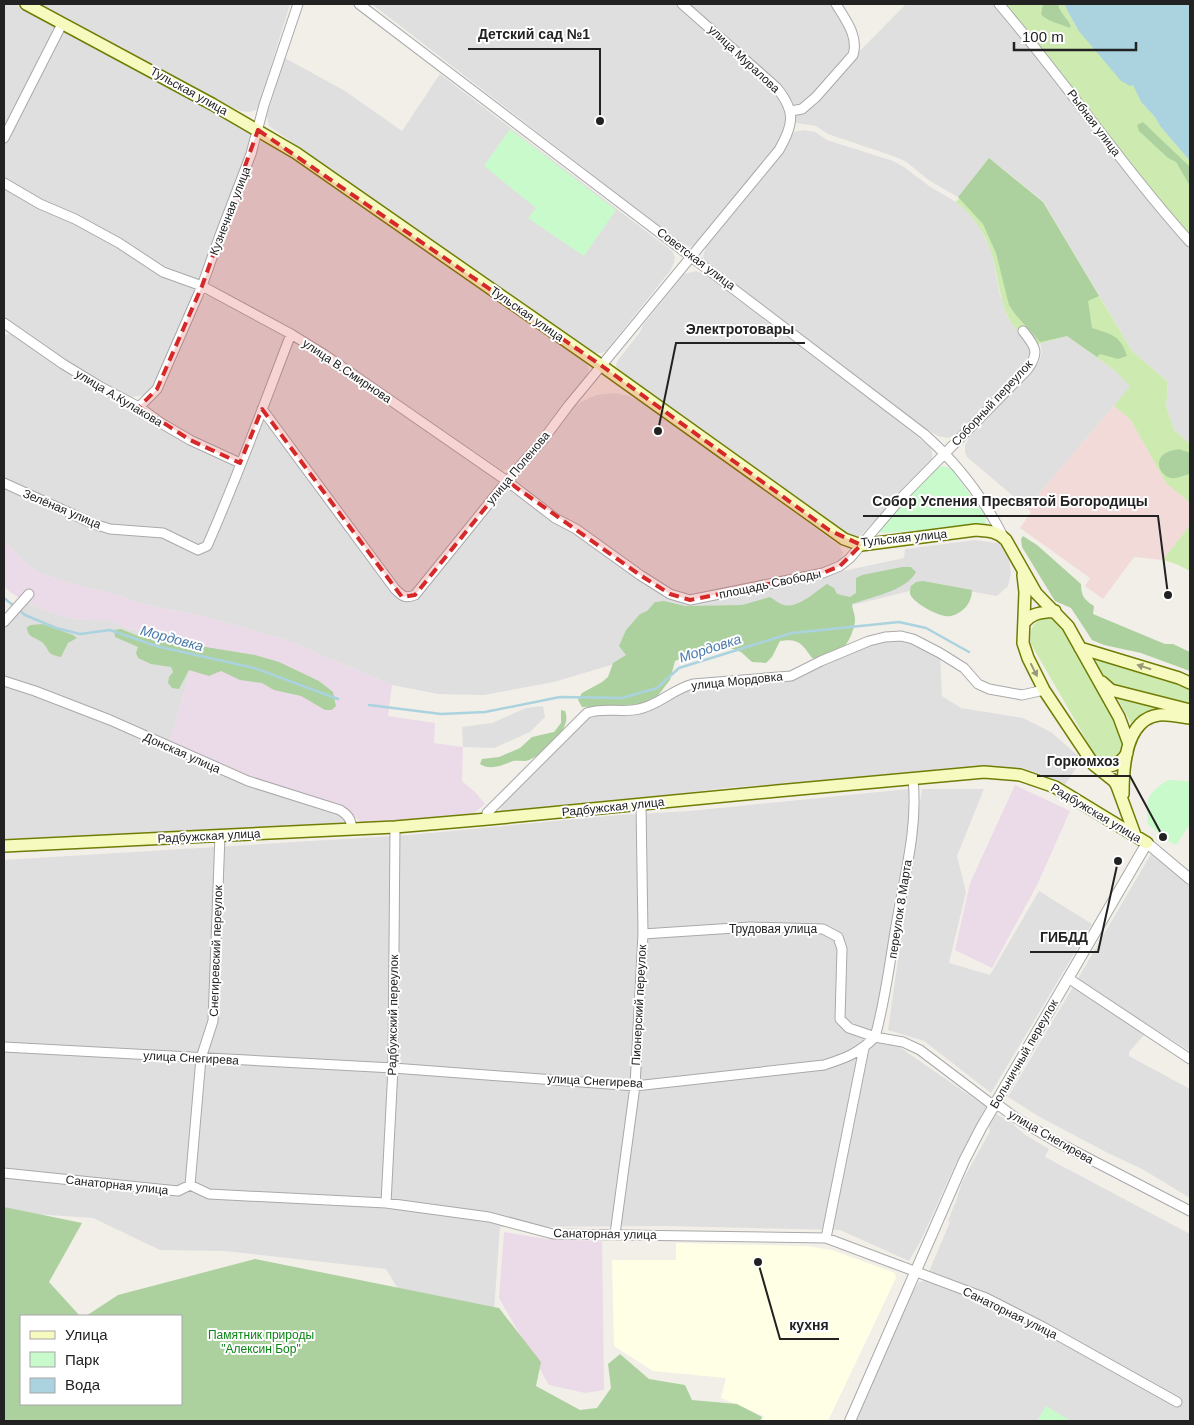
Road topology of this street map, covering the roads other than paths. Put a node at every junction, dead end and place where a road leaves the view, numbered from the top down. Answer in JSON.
{"nodes":[{"id":1,"x":26,"y":4,"type":"edge"},
{"id":2,"x":298,"y":4,"type":"edge"},
{"id":3,"x":359,"y":4,"type":"edge"},
{"id":4,"x":682,"y":4,"type":"edge"},
{"id":5,"x":836,"y":4,"type":"edge"},
{"id":6,"x":999,"y":4,"type":"edge"},
{"id":7,"x":62,"y":24,"type":"junction"},
{"id":8,"x":791,"y":111,"type":"junction"},
{"id":9,"x":258,"y":130,"type":"junction"},
{"id":10,"x":4,"y":138,"type":"edge"},
{"id":11,"x":4,"y":183,"type":"edge"},
{"id":12,"x":1190,"y":242,"type":"edge"},
{"id":13,"x":691,"y":256,"type":"junction"},
{"id":14,"x":202,"y":286,"type":"junction"},
{"id":15,"x":5,"y":327,"type":"edge"},
{"id":16,"x":1023,"y":331,"type":"dead end"},
{"id":17,"x":291,"y":334,"type":"junction"},
{"id":18,"x":602,"y":366,"type":"junction"},
{"id":19,"x":139,"y":407,"type":"junction"},
{"id":20,"x":262,"y":409,"type":"junction"},
{"id":21,"x":946,"y":453,"type":"junction"},
{"id":22,"x":240,"y":463,"type":"junction"},
{"id":23,"x":506,"y":480,"type":"junction"},
{"id":24,"x":4,"y":483,"type":"edge"},
{"id":25,"x":1006,"y":540,"type":"junction"},
{"id":26,"x":861,"y":544,"type":"junction"},
{"id":27,"x":1022,"y":570,"type":"junction"},
{"id":28,"x":29,"y":594,"type":"dead end"},
{"id":29,"x":670,"y":594,"type":"joint"},
{"id":30,"x":1055,"y":611,"type":"junction"},
{"id":31,"x":4,"y":622,"type":"edge"},
{"id":32,"x":1024,"y":623,"type":"junction"},
{"id":33,"x":1080,"y":648,"type":"junction"},
{"id":34,"x":1098,"y":678,"type":"junction"},
{"id":35,"x":4,"y":681,"type":"edge"},
{"id":36,"x":1190,"y":683,"type":"edge"},
{"id":37,"x":1044,"y":690,"type":"junction"},
{"id":38,"x":1190,"y":710,"type":"edge"},
{"id":39,"x":1190,"y":718,"type":"edge"},
{"id":40,"x":1129,"y":744,"type":"junction"},
{"id":41,"x":1126,"y":756,"type":"junction"},
{"id":42,"x":1094,"y":765,"type":"junction"},
{"id":43,"x":913,"y":779,"type":"junction"},
{"id":44,"x":1123,"y":803,"type":"junction"},
{"id":45,"x":641,"y":805,"type":"junction"},
{"id":46,"x":488,"y":820,"type":"junction"},
{"id":47,"x":395,"y":827,"type":"junction"},
{"id":48,"x":352,"y":829,"type":"junction"},
{"id":49,"x":220,"y":835,"type":"junction"},
{"id":50,"x":1135,"y":835,"type":"junction"},
{"id":51,"x":1147,"y":843,"type":"junction"},
{"id":52,"x":4,"y":846,"type":"edge"},
{"id":53,"x":1190,"y":879,"type":"edge"},
{"id":54,"x":643,"y":934,"type":"junction"},
{"id":55,"x":1068,"y":978,"type":"junction"},
{"id":56,"x":876,"y":1037,"type":"junction"},
{"id":57,"x":4,"y":1048,"type":"edge"},
{"id":58,"x":864,"y":1048,"type":"junction"},
{"id":59,"x":201,"y":1058,"type":"junction"},
{"id":60,"x":1190,"y":1059,"type":"edge"},
{"id":61,"x":393,"y":1068,"type":"junction"},
{"id":62,"x":635,"y":1086,"type":"junction"},
{"id":63,"x":994,"y":1106,"type":"junction"},
{"id":64,"x":4,"y":1173,"type":"edge"},
{"id":65,"x":190,"y":1185,"type":"junction"},
{"id":66,"x":386,"y":1203,"type":"junction"},
{"id":67,"x":1190,"y":1211,"type":"edge"},
{"id":68,"x":615,"y":1234,"type":"junction"},
{"id":69,"x":826,"y":1238,"type":"junction"},
{"id":70,"x":916,"y":1272,"type":"junction"},
{"id":71,"x":1176,"y":1402,"type":"dead end"},
{"id":72,"x":850,"y":1421,"type":"edge"}],
"edges":[{"from":1,"to":7,"type":"main road","name":"Тульская улица"},
{"from":2,"to":9,"type":"street","name":"Кузнечная улица"},
{"from":3,"to":13,"type":"street","name":"Советская улица"},
{"from":4,"to":8,"type":"street","name":"улица Муралова"},
{"from":5,"to":8,"type":"street"},
{"from":6,"to":12,"type":"street","name":"Рыбная улица"},
{"from":7,"to":9,"type":"main road","name":"Тульская улица"},
{"from":7,"to":10,"type":"street"},
{"from":8,"to":13,"type":"street","name":"улица Поленова"},
{"from":9,"to":14,"type":"street","name":"Кузнечная улица"},
{"from":9,"to":18,"type":"main road","name":"Тульская улица"},
{"from":11,"to":14,"type":"street","name":"улица В.Смирнова"},
{"from":13,"to":18,"type":"street","name":"улица Поленова"},
{"from":13,"to":21,"type":"street","name":"Советская улица"},
{"from":14,"to":17,"type":"street","name":"улица В.Смирнова"},
{"from":14,"to":19,"type":"street","name":"Кузнечная улица"},
{"from":15,"to":19,"type":"street","name":"улица А.Кулакова"},
{"from":16,"to":21,"type":"street","name":"Соборный переулок"},
{"from":17,"to":20,"type":"street","name":"Зелёная улица"},
{"from":17,"to":23,"type":"street","name":"улица В.Смирнова"},
{"from":18,"to":23,"type":"street","name":"улица Поленова"},
{"from":18,"to":26,"type":"main road","name":"Тульская улица"},
{"from":19,"to":22,"type":"street","name":"улица А.Кулакова"},
{"from":20,"to":22,"type":"street","name":"Зелёная улица"},
{"from":20,"to":23,"type":"street","name":"улица Поленова"},
{"from":21,"to":25,"type":"street","name":"Советская улица"},
{"from":21,"to":26,"type":"street","name":"Соборный переулок"},
{"from":22,"to":24,"type":"street","name":"Зелёная улица"},
{"from":23,"to":29,"type":"street","name":"улица В.Смирнова"},
{"from":25,"to":26,"type":"main road","name":"Тульская улица"},
{"from":25,"to":27,"type":"main road"},
{"from":26,"to":29,"type":"street","name":"площадь Свободы"},
{"from":27,"to":30,"type":"main road"},
{"from":27,"to":32,"type":"main road"},
{"from":28,"to":31,"type":"street"},
{"from":30,"to":32,"type":"main road"},
{"from":30,"to":33,"type":"main road"},
{"from":32,"to":37,"type":"main road","one_way":true},
{"from":33,"to":34,"type":"main road"},
{"from":36,"to":33,"type":"main road","one_way":true},
{"from":34,"to":38,"type":"main road"},
{"from":34,"to":40,"type":"main road"},
{"from":35,"to":48,"type":"street","name":"Донская улица"},
{"from":37,"to":42,"type":"main road"},
{"from":37,"to":46,"type":"street","name":"улица Мордовка"},
{"from":39,"to":40,"type":"main road"},
{"from":40,"to":41,"type":"main road"},
{"from":41,"to":42,"type":"main road"},
{"from":41,"to":44,"type":"main road"},
{"from":42,"to":44,"type":"main road"},
{"from":43,"to":45,"type":"main road","name":"Радбужская улица"},
{"from":43,"to":50,"type":"main road","name":"Радбужская улица"},
{"from":43,"to":56,"type":"street","name":"переулок 8 Марта"},
{"from":44,"to":50,"type":"main road"},
{"from":45,"to":46,"type":"main road","name":"Радбужская улица"},
{"from":45,"to":54,"type":"street","name":"Пионерский переулок"},
{"from":46,"to":47,"type":"main road","name":"Радбужская улица"},
{"from":47,"to":48,"type":"main road","name":"Радбужская улица"},
{"from":47,"to":61,"type":"street","name":"Радбужский переулок"},
{"from":48,"to":49,"type":"main road","name":"Радбужская улица"},
{"from":49,"to":52,"type":"main road","name":"Радбужская улица"},
{"from":49,"to":59,"type":"street","name":"Снегиревский переулок"},
{"from":50,"to":51,"type":"main road","name":"Радбужская улица"},
{"from":51,"to":53,"type":"street","name":"Радбужская улица"},
{"from":51,"to":55,"type":"street","name":"Больничный переулок"},
{"from":54,"to":56,"type":"street","name":"Трудовая улица"},
{"from":54,"to":62,"type":"street","name":"Пионерский переулок"},
{"from":55,"to":60,"type":"street"},
{"from":55,"to":63,"type":"street","name":"Больничный переулок"},
{"from":56,"to":58,"type":"street","name":"улица Снегирева"},
{"from":56,"to":63,"type":"street","name":"улица Снегирева"},
{"from":57,"to":59,"type":"street","name":"улица Снегирева"},
{"from":58,"to":62,"type":"street","name":"улица Снегирева"},
{"from":58,"to":69,"type":"street"},
{"from":59,"to":61,"type":"street","name":"улица Снегирева"},
{"from":59,"to":65,"type":"street","name":"Снегиревский переулок"},
{"from":61,"to":62,"type":"street","name":"улица Снегирева"},
{"from":61,"to":66,"type":"street","name":"Радбужский переулок"},
{"from":62,"to":68,"type":"street","name":"Пионерский переулок"},
{"from":63,"to":67,"type":"street","name":"улица Снегирева"},
{"from":63,"to":70,"type":"street","name":"Больничный переулок"},
{"from":64,"to":65,"type":"street","name":"Санаторная улица"},
{"from":65,"to":66,"type":"street","name":"Санаторная улица"},
{"from":66,"to":68,"type":"street","name":"Санаторная улица"},
{"from":68,"to":69,"type":"street","name":"Санаторная улица"},
{"from":69,"to":70,"type":"street","name":"Санаторная улица"},
{"from":70,"to":71,"type":"street","name":"Санаторная улица"},
{"from":70,"to":72,"type":"street","name":"Больничный переулок"}]}
